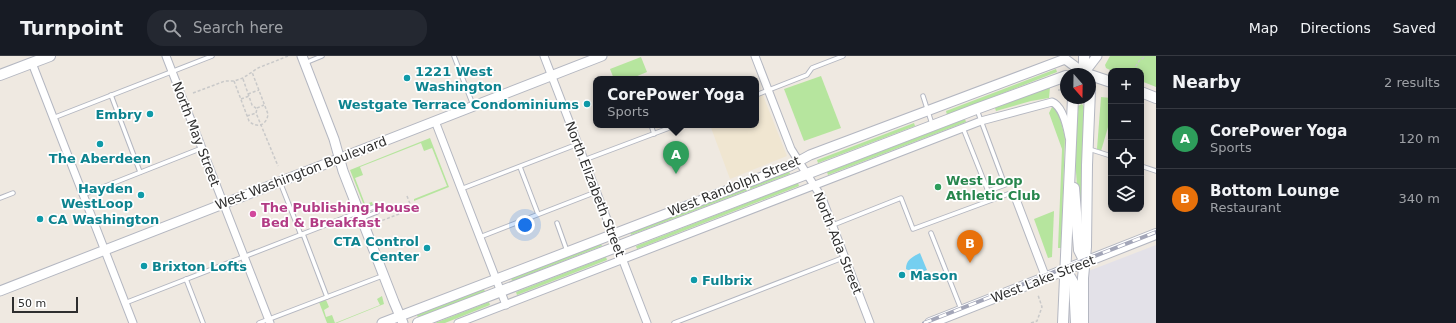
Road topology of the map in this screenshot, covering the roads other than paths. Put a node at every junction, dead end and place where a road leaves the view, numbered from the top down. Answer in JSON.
{"nodes":[{"id":1,"x":50,"y":56,"type":"edge"},
{"id":2,"x":166,"y":56,"type":"edge"},
{"id":3,"x":212,"y":56,"type":"edge"},
{"id":4,"x":322,"y":56,"type":"edge"},
{"id":5,"x":454,"y":56,"type":"edge"},
{"id":6,"x":544,"y":56,"type":"edge"},
{"id":7,"x":602,"y":56,"type":"edge"},
{"id":8,"x":755,"y":56,"type":"edge"},
{"id":9,"x":843,"y":56,"type":"edge"},
{"id":10,"x":1084,"y":56,"type":"edge"},
{"id":11,"x":1097,"y":56,"type":"edge"},
{"id":12,"x":304,"y":59,"type":"edge"},
{"id":13,"x":32,"y":63,"type":"junction"},
{"id":14,"x":1077,"y":68,"type":"edge"},
{"id":15,"x":1084,"y":68,"type":"edge"},
{"id":16,"x":1088,"y":68,"type":"edge"},
{"id":17,"x":172,"y":72,"type":"junction"},
{"id":18,"x":0,"y":75,"type":"edge"},
{"id":19,"x":551,"y":76,"type":"junction"},
{"id":20,"x":1060,"y":78,"type":"edge"},
{"id":21,"x":1096,"y":78,"type":"edge"},
{"id":22,"x":1108,"y":81,"type":"edge"},
{"id":23,"x":769,"y":91,"type":"junction"},
{"id":24,"x":1144,"y":93,"type":"edge"},
{"id":25,"x":759,"y":94,"type":"edge"},
{"id":26,"x":111,"y":95,"type":"junction"},
{"id":27,"x":923,"y":96,"type":"dead end"},
{"id":28,"x":1156,"y":98,"type":"edge"},
{"id":29,"x":1073,"y":104,"type":"edge"},
{"id":30,"x":1090,"y":104,"type":"edge"},
{"id":31,"x":474,"y":106,"type":"junction"},
{"id":32,"x":976,"y":109,"type":"junction"},
{"id":33,"x":927,"y":111,"type":"junction"},
{"id":34,"x":54,"y":118,"type":"junction"},
{"id":35,"x":435,"y":121,"type":"junction"},
{"id":36,"x":981,"y":121,"type":"junction"},
{"id":37,"x":933,"y":125,"type":"junction"},
{"id":38,"x":652,"y":128,"type":"edge"},
{"id":39,"x":669,"y":128,"type":"edge"},
{"id":40,"x":963,"y":128,"type":"junction"},
{"id":41,"x":654,"y":134,"type":"junction"},
{"id":42,"x":1070,"y":143,"type":"junction"},
{"id":43,"x":578,"y":144,"type":"junction"},
{"id":44,"x":202,"y":148,"type":"junction"},
{"id":45,"x":1088,"y":148,"type":"junction"},
{"id":46,"x":1108,"y":155,"type":"edge"},
{"id":47,"x":340,"y":158,"type":"junction"},
{"id":48,"x":584,"y":160,"type":"junction"},
{"id":49,"x":799,"y":161,"type":"junction"},
{"id":50,"x":1070,"y":163,"type":"junction"},
{"id":51,"x":520,"y":166,"type":"junction"},
{"id":52,"x":1144,"y":167,"type":"edge"},
{"id":53,"x":1156,"y":171,"type":"edge"},
{"id":54,"x":140,"y":172,"type":"junction"},
{"id":55,"x":807,"y":174,"type":"junction"},
{"id":56,"x":279,"y":182,"type":"junction"},
{"id":57,"x":814,"y":185,"type":"junction"},
{"id":58,"x":461,"y":189,"type":"junction"},
{"id":59,"x":596,"y":192,"type":"junction"},
{"id":60,"x":13,"y":193,"type":"dead end"},
{"id":61,"x":1014,"y":194,"type":"joint"},
{"id":62,"x":83,"y":195,"type":"junction"},
{"id":63,"x":0,"y":198,"type":"edge"},
{"id":64,"x":223,"y":203,"type":"junction"},
{"id":65,"x":538,"y":214,"type":"junction"},
{"id":66,"x":360,"y":215,"type":"junction"},
{"id":67,"x":557,"y":223,"type":"dead end"},
{"id":68,"x":833,"y":225,"type":"junction"},
{"id":69,"x":930,"y":233,"type":"dead end"},
{"id":70,"x":302,"y":234,"type":"junction"},
{"id":71,"x":612,"y":234,"type":"junction"},
{"id":72,"x":1156,"y":234,"type":"edge"},
{"id":73,"x":480,"y":236,"type":"junction"},
{"id":74,"x":617,"y":246,"type":"junction"},
{"id":75,"x":105,"y":250,"type":"junction"},
{"id":76,"x":568,"y":252,"type":"junction"},
{"id":77,"x":244,"y":257,"type":"junction"},
{"id":78,"x":845,"y":257,"type":"junction"},
{"id":79,"x":622,"y":260,"type":"junction"},
{"id":80,"x":1085,"y":262,"type":"junction"},
{"id":81,"x":1066,"y":270,"type":"junction"},
{"id":82,"x":384,"y":275,"type":"junction"},
{"id":83,"x":1046,"y":278,"type":"junction"},
{"id":84,"x":186,"y":279,"type":"junction"},
{"id":85,"x":496,"y":279,"type":"junction"},
{"id":86,"x":0,"y":291,"type":"edge"},
{"id":87,"x":501,"y":291,"type":"junction"},
{"id":88,"x":327,"y":297,"type":"junction"},
{"id":89,"x":125,"y":303,"type":"junction"},
{"id":90,"x":506,"y":305,"type":"junction"},
{"id":91,"x":962,"y":310,"type":"junction"},
{"id":92,"x":402,"y":320,"type":"edge"},
{"id":93,"x":269,"y":321,"type":"edge"},
{"id":94,"x":133,"y":323,"type":"edge"},
{"id":95,"x":203,"y":323,"type":"edge"},
{"id":96,"x":259,"y":323,"type":"edge"},
{"id":97,"x":382,"y":323,"type":"edge"},
{"id":98,"x":418,"y":323,"type":"edge"},
{"id":99,"x":458,"y":323,"type":"edge"},
{"id":100,"x":647,"y":323,"type":"edge"},
{"id":101,"x":674,"y":323,"type":"edge"},
{"id":102,"x":870,"y":323,"type":"edge"},
{"id":103,"x":930,"y":323,"type":"edge"},
{"id":104,"x":1063,"y":323,"type":"edge"},
{"id":105,"x":1076,"y":323,"type":"edge"},
{"id":106,"x":1083,"y":323,"type":"edge"}],
"edges":[{"from":1,"to":13,"type":"main road"},
{"from":2,"to":17,"type":"street","name":"North May Street"},
{"from":3,"to":17,"type":"lane"},
{"from":4,"to":12,"type":"lane"},
{"from":5,"to":31,"type":"lane"},
{"from":6,"to":19,"type":"street","name":"North Elizabeth Street"},
{"from":7,"to":19,"type":"street","name":"West Washington Boulevard"},
{"from":8,"to":23,"type":"street","name":"North Ada Street"},
{"from":9,"to":23,"type":"lane"},
{"from":10,"to":15,"type":"main road"},
{"from":11,"to":16,"type":"street"},
{"from":12,"to":47,"type":"street"},
{"from":13,"to":18,"type":"main road"},
{"from":13,"to":34,"type":"street"},
{"from":14,"to":33,"type":"street","name":"West Randolph Street"},
{"from":17,"to":26,"type":"lane"},
{"from":17,"to":44,"type":"street","name":"North May Street"},
{"from":19,"to":31,"type":"street","name":"West Washington Boulevard"},
{"from":19,"to":43,"type":"street","name":"North Elizabeth Street"},
{"from":20,"to":32,"type":"main road","name":"West Randolph Street"},
{"from":21,"to":22,"type":"main road","name":"West Randolph Street"},
{"from":23,"to":25,"type":"lane"},
{"from":23,"to":49,"type":"street","name":"North Ada Street"},
{"from":24,"to":28,"type":"main road"},
{"from":26,"to":34,"type":"lane"},
{"from":26,"to":54,"type":"lane"},
{"from":27,"to":33,"type":"lane"},
{"from":29,"to":42,"type":"main road"},
{"from":30,"to":45,"type":"main road"},
{"from":31,"to":35,"type":"street","name":"West Washington Boulevard"},
{"from":32,"to":36,"type":"lane"},
{"from":32,"to":37,"type":"main road","name":"West Randolph Street"},
{"from":33,"to":37,"type":"lane"},
{"from":33,"to":49,"type":"street","name":"West Randolph Street"},
{"from":34,"to":62,"type":"street"},
{"from":35,"to":47,"type":"street","name":"West Washington Boulevard"},
{"from":35,"to":58,"type":"street"},
{"from":36,"to":40,"type":"street","name":"West Randolph Street"},
{"from":36,"to":40,"type":"lane"},
{"from":36,"to":42,"type":"street","name":"West Randolph Street"},
{"from":37,"to":55,"type":"main road","name":"West Randolph Street"},
{"from":38,"to":41,"type":"lane"},
{"from":39,"to":41,"type":"lane"},
{"from":40,"to":57,"type":"street","name":"West Randolph Street"},
{"from":41,"to":48,"type":"lane"},
{"from":42,"to":50,"type":"main road"},
{"from":43,"to":48,"type":"street","name":"North Elizabeth Street"},
{"from":43,"to":51,"type":"lane"},
{"from":44,"to":54,"type":"lane"},
{"from":44,"to":64,"type":"street","name":"North May Street"},
{"from":45,"to":46,"type":"lane"},
{"from":45,"to":80,"type":"main road"},
{"from":47,"to":56,"type":"street","name":"West Washington Boulevard"},
{"from":47,"to":66,"type":"street"},
{"from":48,"to":59,"type":"street","name":"North Elizabeth Street"},
{"from":49,"to":55,"type":"street","name":"North Ada Street"},
{"from":49,"to":71,"type":"street","name":"West Randolph Street"},
{"from":50,"to":80,"type":"main road"},
{"from":50,"to":81,"type":"main road"},
{"from":51,"to":58,"type":"lane"},
{"from":51,"to":65,"type":"lane"},
{"from":52,"to":53,"type":"lane"},
{"from":54,"to":62,"type":"lane"},
{"from":55,"to":57,"type":"street","name":"North Ada Street"},
{"from":55,"to":74,"type":"main road","name":"West Randolph Street"},
{"from":56,"to":64,"type":"street","name":"West Washington Boulevard"},
{"from":56,"to":70,"type":"lane"},
{"from":57,"to":68,"type":"street","name":"North Ada Street"},
{"from":57,"to":79,"type":"street","name":"West Randolph Street"},
{"from":58,"to":73,"type":"street"},
{"from":59,"to":65,"type":"lane"},
{"from":59,"to":71,"type":"street","name":"North Elizabeth Street"},
{"from":60,"to":63,"type":"lane"},
{"from":61,"to":68,"type":"lane"},
{"from":61,"to":83,"type":"street"},
{"from":62,"to":75,"type":"street"},
{"from":64,"to":75,"type":"street","name":"West Washington Boulevard"},
{"from":64,"to":77,"type":"street","name":"North May Street"},
{"from":65,"to":73,"type":"lane"},
{"from":66,"to":66,"type":"lane"},
{"from":66,"to":70,"type":"lane"},
{"from":66,"to":82,"type":"street"},
{"from":67,"to":76,"type":"lane"},
{"from":68,"to":78,"type":"street","name":"North Ada Street"},
{"from":69,"to":91,"type":"lane"},
{"from":70,"to":77,"type":"lane"},
{"from":70,"to":88,"type":"lane"},
{"from":71,"to":74,"type":"street","name":"North Elizabeth Street"},
{"from":71,"to":76,"type":"street","name":"West Randolph Street"},
{"from":72,"to":80,"type":"main road","name":"West Lake Street"},
{"from":73,"to":85,"type":"street"},
{"from":74,"to":79,"type":"street","name":"North Elizabeth Street"},
{"from":74,"to":87,"type":"main road","name":"West Randolph Street"},
{"from":75,"to":86,"type":"street","name":"West Washington Boulevard"},
{"from":75,"to":89,"type":"street"},
{"from":76,"to":85,"type":"street","name":"West Randolph Street"},
{"from":77,"to":84,"type":"lane"},
{"from":77,"to":93,"type":"street","name":"North May Street"},
{"from":78,"to":101,"type":"lane"},
{"from":78,"to":102,"type":"street","name":"North Ada Street"},
{"from":79,"to":90,"type":"street","name":"West Randolph Street"},
{"from":79,"to":100,"type":"street","name":"North Elizabeth Street"},
{"from":80,"to":81,"type":"main road","name":"West Lake Street"},
{"from":80,"to":106,"type":"main road"},
{"from":81,"to":83,"type":"main road","name":"West Lake Street"},
{"from":81,"to":104,"type":"main road"},
{"from":81,"to":105,"type":"main road"},
{"from":82,"to":88,"type":"lane"},
{"from":82,"to":92,"type":"street"},
{"from":83,"to":91,"type":"main road","name":"West Lake Street"},
{"from":84,"to":89,"type":"lane"},
{"from":84,"to":95,"type":"lane"},
{"from":85,"to":87,"type":"street"},
{"from":85,"to":92,"type":"street","name":"West Randolph Street"},
{"from":87,"to":90,"type":"street"},
{"from":87,"to":98,"type":"main road","name":"West Randolph Street"},
{"from":88,"to":93,"type":"lane"},
{"from":89,"to":94,"type":"street"},
{"from":90,"to":99,"type":"street","name":"West Randolph Street"},
{"from":91,"to":103,"type":"main road","name":"West Lake Street"},
{"from":92,"to":97,"type":"street","name":"West Randolph Street"},
{"from":93,"to":96,"type":"lane"}]}
